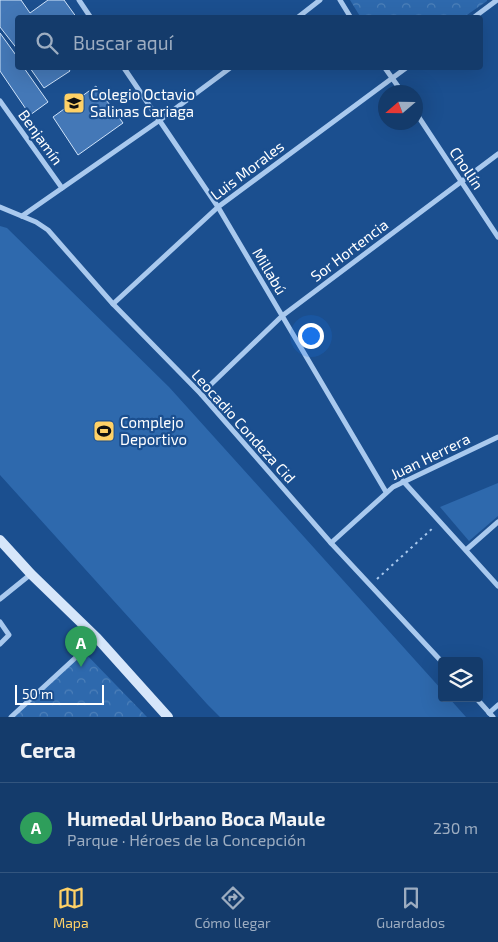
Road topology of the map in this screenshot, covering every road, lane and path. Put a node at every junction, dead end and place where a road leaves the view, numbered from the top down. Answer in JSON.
{"nodes":[{"id":1,"x":79,"y":0,"type":"edge"},
{"id":2,"x":320,"y":0,"type":"edge"},
{"id":3,"x":340,"y":0,"type":"edge"},
{"id":4,"x":495,"y":1,"type":"edge"},
{"id":5,"x":498,"y":7,"type":"edge"},
{"id":6,"x":89,"y":15,"type":"edge"},
{"id":7,"x":301,"y":15,"type":"edge"},
{"id":8,"x":350,"y":15,"type":"edge"},
{"id":9,"x":477,"y":15,"type":"edge"},
{"id":10,"x":125,"y":70,"type":"edge"},
{"id":11,"x":227,"y":70,"type":"edge"},
{"id":12,"x":386,"y":70,"type":"edge"},
{"id":13,"x":403,"y":70,"type":"edge"},
{"id":14,"x":392,"y":78,"type":"junction"},
{"id":15,"x":397,"y":85,"type":"edge"},
{"id":16,"x":0,"y":100,"type":"edge"},
{"id":17,"x":160,"y":120,"type":"junction"},
{"id":18,"x":423,"y":123,"type":"edge"},
{"id":19,"x":498,"y":154,"type":"edge"},
{"id":20,"x":462,"y":181,"type":"junction"},
{"id":21,"x":62,"y":188,"type":"junction"},
{"id":22,"x":0,"y":207,"type":"edge"},
{"id":23,"x":218,"y":207,"type":"junction"},
{"id":24,"x":22,"y":216,"type":"junction"},
{"id":25,"x":498,"y":237,"type":"edge"},
{"id":26,"x":113,"y":304,"type":"junction"},
{"id":27,"x":282,"y":316,"type":"junction"},
{"id":28,"x":200,"y":394,"type":"junction"},
{"id":29,"x":498,"y":437,"type":"edge"},
{"id":30,"x":403,"y":481,"type":"junction"},
{"id":31,"x":386,"y":492,"type":"junction"},
{"id":32,"x":440,"y":522,"type":"junction"},
{"id":33,"x":498,"y":522,"type":"edge"},
{"id":34,"x":0,"y":540,"type":"edge"},
{"id":35,"x":331,"y":543,"type":"junction"},
{"id":36,"x":466,"y":550,"type":"junction"},
{"id":37,"x":31,"y":574,"type":"junction"},
{"id":38,"x":371,"y":585,"type":"junction"},
{"id":39,"x":498,"y":586,"type":"edge"},
{"id":40,"x":0,"y":599,"type":"edge"},
{"id":41,"x":0,"y":622,"type":"edge"},
{"id":42,"x":97,"y":638,"type":"junction"},
{"id":43,"x":0,"y":644,"type":"edge"},
{"id":44,"x":438,"y":658,"type":"edge"},
{"id":45,"x":480,"y":702,"type":"edge"},
{"id":46,"x":498,"y":705,"type":"edge"},
{"id":47,"x":491,"y":715,"type":"edge"},
{"id":48,"x":12,"y":717,"type":"edge"},
{"id":49,"x":168,"y":717,"type":"edge"}],
"edges":[{"from":1,"to":6,"type":"street"},
{"from":2,"to":7,"type":"street"},
{"from":3,"to":8,"type":"street"},
{"from":4,"to":5,"type":"street"},
{"from":4,"to":9,"type":"street"},
{"from":10,"to":17,"type":"street","name":"Millabú"},
{"from":11,"to":17,"type":"street"},
{"from":12,"to":14,"type":"street"},
{"from":13,"to":14,"type":"street","name":"Luis Morales"},
{"from":14,"to":15,"type":"street"},
{"from":14,"to":23,"type":"street","name":"Luis Morales"},
{"from":16,"to":21,"type":"street","name":"Benjamín"},
{"from":17,"to":21,"type":"street"},
{"from":17,"to":23,"type":"street","name":"Millabú"},
{"from":18,"to":20,"type":"street","name":"Chollín"},
{"from":19,"to":20,"type":"street","name":"Sor Hortencia"},
{"from":20,"to":25,"type":"street","name":"Chollín"},
{"from":20,"to":27,"type":"street","name":"Sor Hortencia"},
{"from":21,"to":24,"type":"street"},
{"from":22,"to":24,"type":"street","name":"Leocadio Condeza Cid"},
{"from":23,"to":26,"type":"street","name":"Luis Morales"},
{"from":23,"to":27,"type":"street","name":"Millabú"},
{"from":24,"to":26,"type":"street","name":"Leocadio Condeza Cid"},
{"from":26,"to":28,"type":"street","name":"Leocadio Condeza Cid"},
{"from":27,"to":28,"type":"street","name":"Sor Hortencia"},
{"from":27,"to":31,"type":"street","name":"Millabú"},
{"from":28,"to":35,"type":"street","name":"Leocadio Condeza Cid"},
{"from":29,"to":30,"type":"street","name":"Juan Herrera"},
{"from":30,"to":31,"type":"street","name":"Juan Herrera"},
{"from":30,"to":32,"type":"street"},
{"from":31,"to":35,"type":"street","name":"Juan Herrera"},
{"from":32,"to":36,"type":"street"},
{"from":32,"to":38,"type":"path"},
{"from":33,"to":36,"type":"street"},
{"from":34,"to":37,"type":"street"},
{"from":35,"to":38,"type":"street","name":"Leocadio Condeza Cid"},
{"from":36,"to":39,"type":"street"},
{"from":37,"to":40,"type":"street"},
{"from":37,"to":42,"type":"street"},
{"from":38,"to":44,"type":"street","name":"Leocadio Condeza Cid"},
{"from":41,"to":43,"type":"street"},
{"from":42,"to":48,"type":"street"},
{"from":42,"to":49,"type":"street"},
{"from":45,"to":47,"type":"street"},
{"from":46,"to":47,"type":"street"}]}
